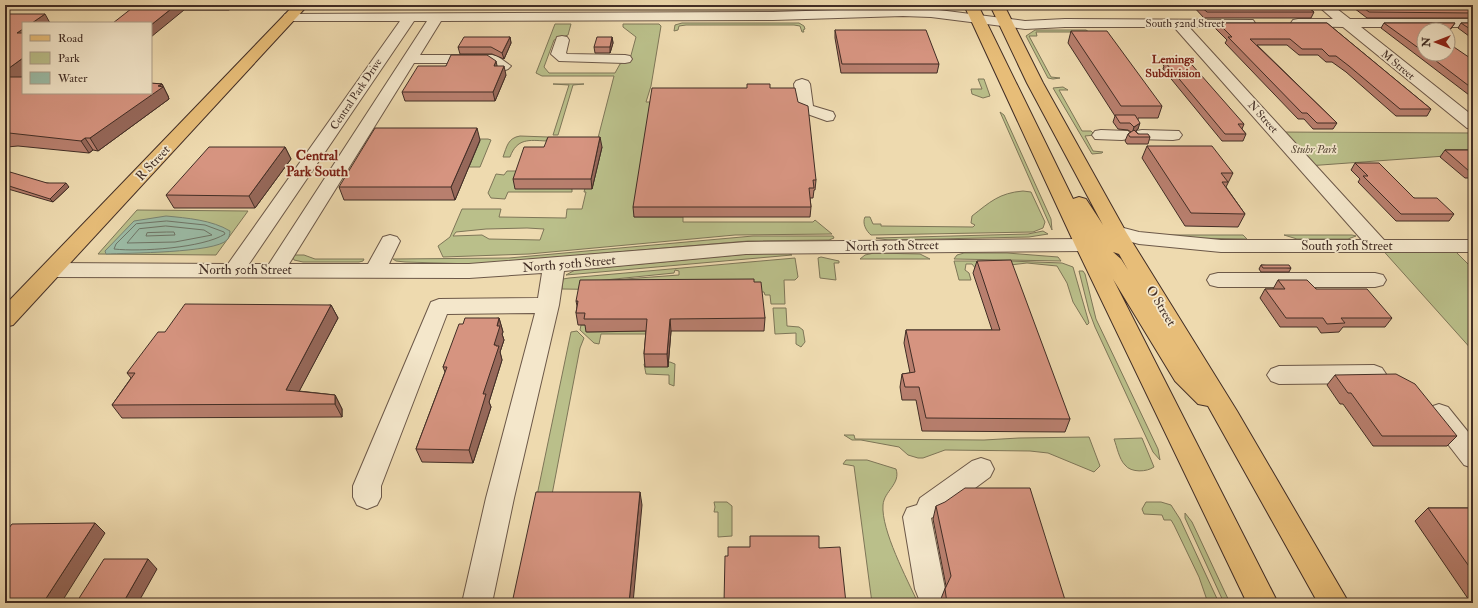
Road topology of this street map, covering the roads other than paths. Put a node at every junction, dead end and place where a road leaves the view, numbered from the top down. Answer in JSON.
{"nodes":[{"id":1,"x":1324,"y":5,"type":"edge"},
{"id":2,"x":295,"y":11,"type":"edge"},
{"id":3,"x":975,"y":13,"type":"edge"},
{"id":4,"x":1002,"y":15,"type":"edge"},
{"id":5,"x":410,"y":17,"type":"junction"},
{"id":6,"x":436,"y":17,"type":"junction"},
{"id":7,"x":1178,"y":23,"type":"junction"},
{"id":8,"x":1262,"y":23,"type":"edge"},
{"id":9,"x":1285,"y":23,"type":"edge"},
{"id":10,"x":1346,"y":23,"type":"junction"},
{"id":11,"x":1473,"y":23,"type":"edge"},
{"id":12,"x":566,"y":39,"type":"dead end"},
{"id":13,"x":626,"y":57,"type":"dead end"},
{"id":14,"x":410,"y":59,"type":"junction"},
{"id":15,"x":502,"y":66,"type":"edge"},
{"id":16,"x":802,"y":84,"type":"dead end"},
{"id":17,"x":827,"y":116,"type":"dead end"},
{"id":18,"x":1473,"y":124,"type":"edge"},
{"id":19,"x":1099,"y":131,"type":"dead end"},
{"id":20,"x":1170,"y":131,"type":"dead end"},
{"id":21,"x":1032,"y":134,"type":"junction"},
{"id":22,"x":390,"y":241,"type":"dead end"},
{"id":23,"x":1122,"y":242,"type":"junction"},
{"id":24,"x":1085,"y":245,"type":"junction"},
{"id":25,"x":1379,"y":246,"type":"junction"},
{"id":26,"x":1473,"y":246,"type":"edge"},
{"id":27,"x":554,"y":266,"type":"junction"},
{"id":28,"x":52,"y":270,"type":"junction"},
{"id":29,"x":234,"y":270,"type":"junction"},
{"id":30,"x":275,"y":270,"type":"junction"},
{"id":31,"x":375,"y":271,"type":"junction"},
{"id":32,"x":1218,"y":280,"type":"dead end"},
{"id":33,"x":1375,"y":280,"type":"dead end"},
{"id":34,"x":548,"y":305,"type":"junction"},
{"id":35,"x":5,"y":319,"type":"edge"},
{"id":36,"x":1279,"y":375,"type":"dead end"},
{"id":37,"x":1397,"y":376,"type":"edge"},
{"id":38,"x":1425,"y":398,"type":"edge"},
{"id":39,"x":1228,"y":418,"type":"junction"},
{"id":40,"x":1473,"y":457,"type":"edge"},
{"id":41,"x":981,"y":469,"type":"dead end"},
{"id":42,"x":367,"y":497,"type":"dead end"},
{"id":43,"x":930,"y":589,"type":"dead end"},
{"id":44,"x":477,"y":603,"type":"edge"},
{"id":45,"x":1263,"y":603,"type":"edge"},
{"id":46,"x":1334,"y":603,"type":"edge"}],
"edges":[{"from":1,"to":10,"type":"street","name":"M Street"},
{"from":2,"to":5,"type":"street","name":"South 52nd Street"},
{"from":2,"to":28,"type":"main road","name":"R Street"},
{"from":3,"to":4,"type":"street","name":"South 52nd Street"},
{"from":3,"to":6,"type":"street","name":"South 52nd Street"},
{"from":3,"to":21,"type":"main road"},
{"from":4,"to":7,"type":"street","name":"South 52nd Street"},
{"from":4,"to":23,"type":"main road","name":"O Street"},
{"from":5,"to":6,"type":"street","name":"South 52nd Street"},
{"from":5,"to":29,"type":"street","name":"Central Park Drive"},
{"from":6,"to":14,"type":"street","name":"Central Park Drive"},
{"from":7,"to":8,"type":"street","name":"South 52nd Street"},
{"from":7,"to":25,"type":"street","name":"N Street"},
{"from":9,"to":10,"type":"street"},
{"from":10,"to":11,"type":"street"},
{"from":10,"to":18,"type":"street","name":"M Street"},
{"from":12,"to":13,"type":"street"},
{"from":14,"to":15,"type":"street"},
{"from":14,"to":30,"type":"street","name":"Central Park Drive"},
{"from":16,"to":17,"type":"street"},
{"from":19,"to":20,"type":"street"},
{"from":21,"to":23,"type":"main road"},
{"from":21,"to":24,"type":"main road"},
{"from":22,"to":31,"type":"street"},
{"from":23,"to":25,"type":"street","name":"South 50th Street"},
{"from":23,"to":39,"type":"main road","name":"O Street"},
{"from":24,"to":27,"type":"street","name":"North 50th Street"},
{"from":24,"to":39,"type":"main road"},
{"from":24,"to":45,"type":"main road"},
{"from":25,"to":26,"type":"street","name":"South 50th Street"},
{"from":27,"to":31,"type":"street","name":"North 50th Street"},
{"from":27,"to":34,"type":"street"},
{"from":28,"to":29,"type":"street","name":"North 50th Street"},
{"from":28,"to":35,"type":"main road","name":"R Street"},
{"from":29,"to":30,"type":"street","name":"North 50th Street"},
{"from":30,"to":31,"type":"street","name":"North 50th Street"},
{"from":32,"to":33,"type":"street"},
{"from":34,"to":42,"type":"street"},
{"from":34,"to":44,"type":"street"},
{"from":36,"to":37,"type":"street"},
{"from":38,"to":40,"type":"street"},
{"from":39,"to":46,"type":"main road","name":"O Street"},
{"from":41,"to":43,"type":"street"}]}
